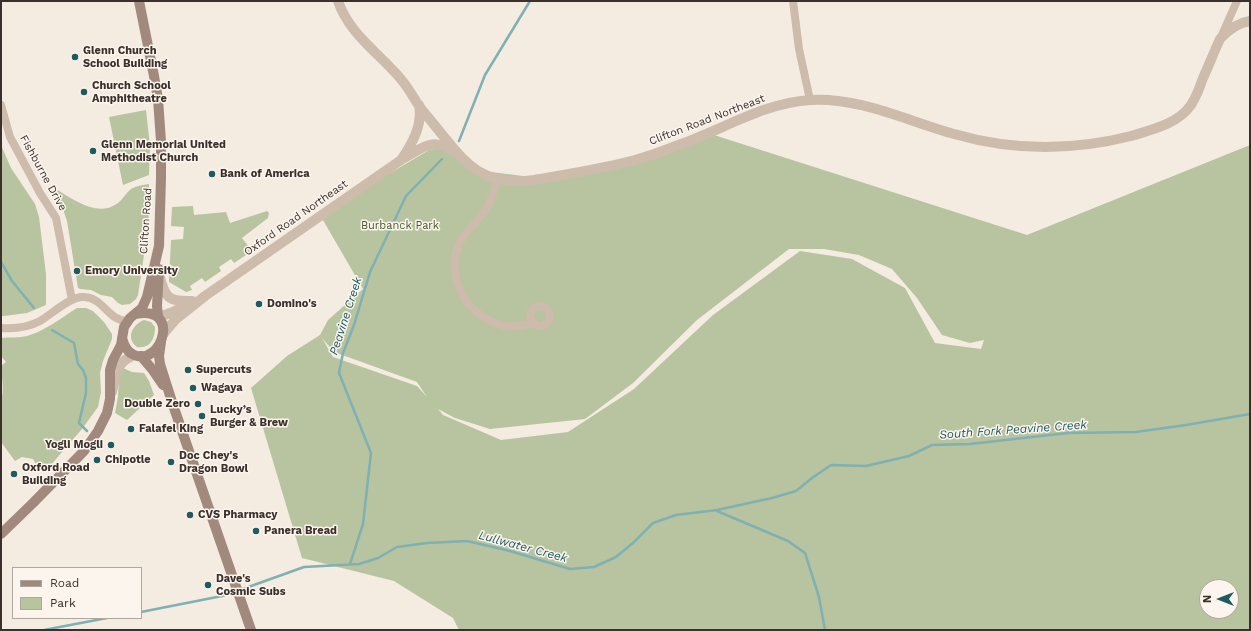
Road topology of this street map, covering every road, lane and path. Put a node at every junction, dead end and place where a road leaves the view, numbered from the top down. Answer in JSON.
{"nodes":[{"id":1,"x":139,"y":1,"type":"edge"},
{"id":2,"x":338,"y":1,"type":"edge"},
{"id":3,"x":793,"y":1,"type":"edge"},
{"id":4,"x":1237,"y":1,"type":"edge"},
{"id":5,"x":1250,"y":21,"type":"edge"},
{"id":6,"x":1220,"y":39,"type":"junction"},
{"id":7,"x":810,"y":100,"type":"junction"},
{"id":8,"x":1,"y":105,"type":"edge"},
{"id":9,"x":419,"y":105,"type":"junction"},
{"id":10,"x":455,"y":151,"type":"junction"},
{"id":11,"x":401,"y":160,"type":"junction"},
{"id":12,"x":498,"y":179,"type":"junction"},
{"id":13,"x":159,"y":246,"type":"junction"},
{"id":14,"x":158,"y":270,"type":"junction"},
{"id":15,"x":206,"y":296,"type":"junction"},
{"id":16,"x":72,"y":300,"type":"junction"},
{"id":17,"x":192,"y":301,"type":"junction"},
{"id":18,"x":135,"y":314,"type":"junction"},
{"id":19,"x":159,"y":317,"type":"junction"},
{"id":20,"x":127,"y":322,"type":"junction"},
{"id":21,"x":534,"y":323,"type":"dead end"},
{"id":22,"x":1,"y":328,"type":"edge"},
{"id":23,"x":162,"y":337,"type":"junction"},
{"id":24,"x":122,"y":339,"type":"junction"},
{"id":25,"x":137,"y":355,"type":"junction"},
{"id":26,"x":110,"y":399,"type":"junction"},
{"id":27,"x":172,"y":400,"type":"junction"},
{"id":28,"x":1,"y":534,"type":"edge"},
{"id":29,"x":251,"y":630,"type":"edge"}],
"edges":[{"from":1,"to":13,"type":"main road","name":"Clifton Road"},
{"from":2,"to":9,"type":"street","name":"Clifton Road Northeast"},
{"from":3,"to":7,"type":"street"},
{"from":4,"to":6,"type":"street"},
{"from":5,"to":6,"type":"street","name":"Clifton Road Northeast"},
{"from":6,"to":7,"type":"street","name":"Clifton Road Northeast"},
{"from":7,"to":12,"type":"street","name":"Clifton Road Northeast"},
{"from":8,"to":16,"type":"street","name":"Fishburne Drive"},
{"from":9,"to":10,"type":"street","name":"Clifton Road Northeast"},
{"from":9,"to":11,"type":"street","name":"Oxford Road Northeast"},
{"from":10,"to":11,"type":"street","name":"Oxford Road Northeast"},
{"from":10,"to":12,"type":"street","name":"Clifton Road Northeast"},
{"from":11,"to":15,"type":"street","name":"Oxford Road Northeast"},
{"from":12,"to":21,"type":"street"},
{"from":13,"to":14,"type":"main road"},
{"from":13,"to":18,"type":"main road"},
{"from":14,"to":17,"type":"street"},
{"from":14,"to":19,"type":"main road"},
{"from":15,"to":17,"type":"street","name":"Oxford Road Northeast"},
{"from":15,"to":23,"type":"street","name":"Oxford Road Northeast"},
{"from":16,"to":20,"type":"street"},
{"from":16,"to":22,"type":"street"},
{"from":17,"to":19,"type":"street","name":"Oxford Road Northeast"},
{"from":18,"to":19,"type":"main road"},
{"from":18,"to":20,"type":"main road"},
{"from":19,"to":23,"type":"main road"},
{"from":20,"to":24,"type":"main road"},
{"from":23,"to":25,"type":"main road"},
{"from":23,"to":27,"type":"main road"},
{"from":24,"to":25,"type":"main road"},
{"from":24,"to":26,"type":"street"},
{"from":25,"to":26,"type":"street"},
{"from":25,"to":27,"type":"main road"},
{"from":26,"to":28,"type":"street"},
{"from":27,"to":29,"type":"main road"}]}
